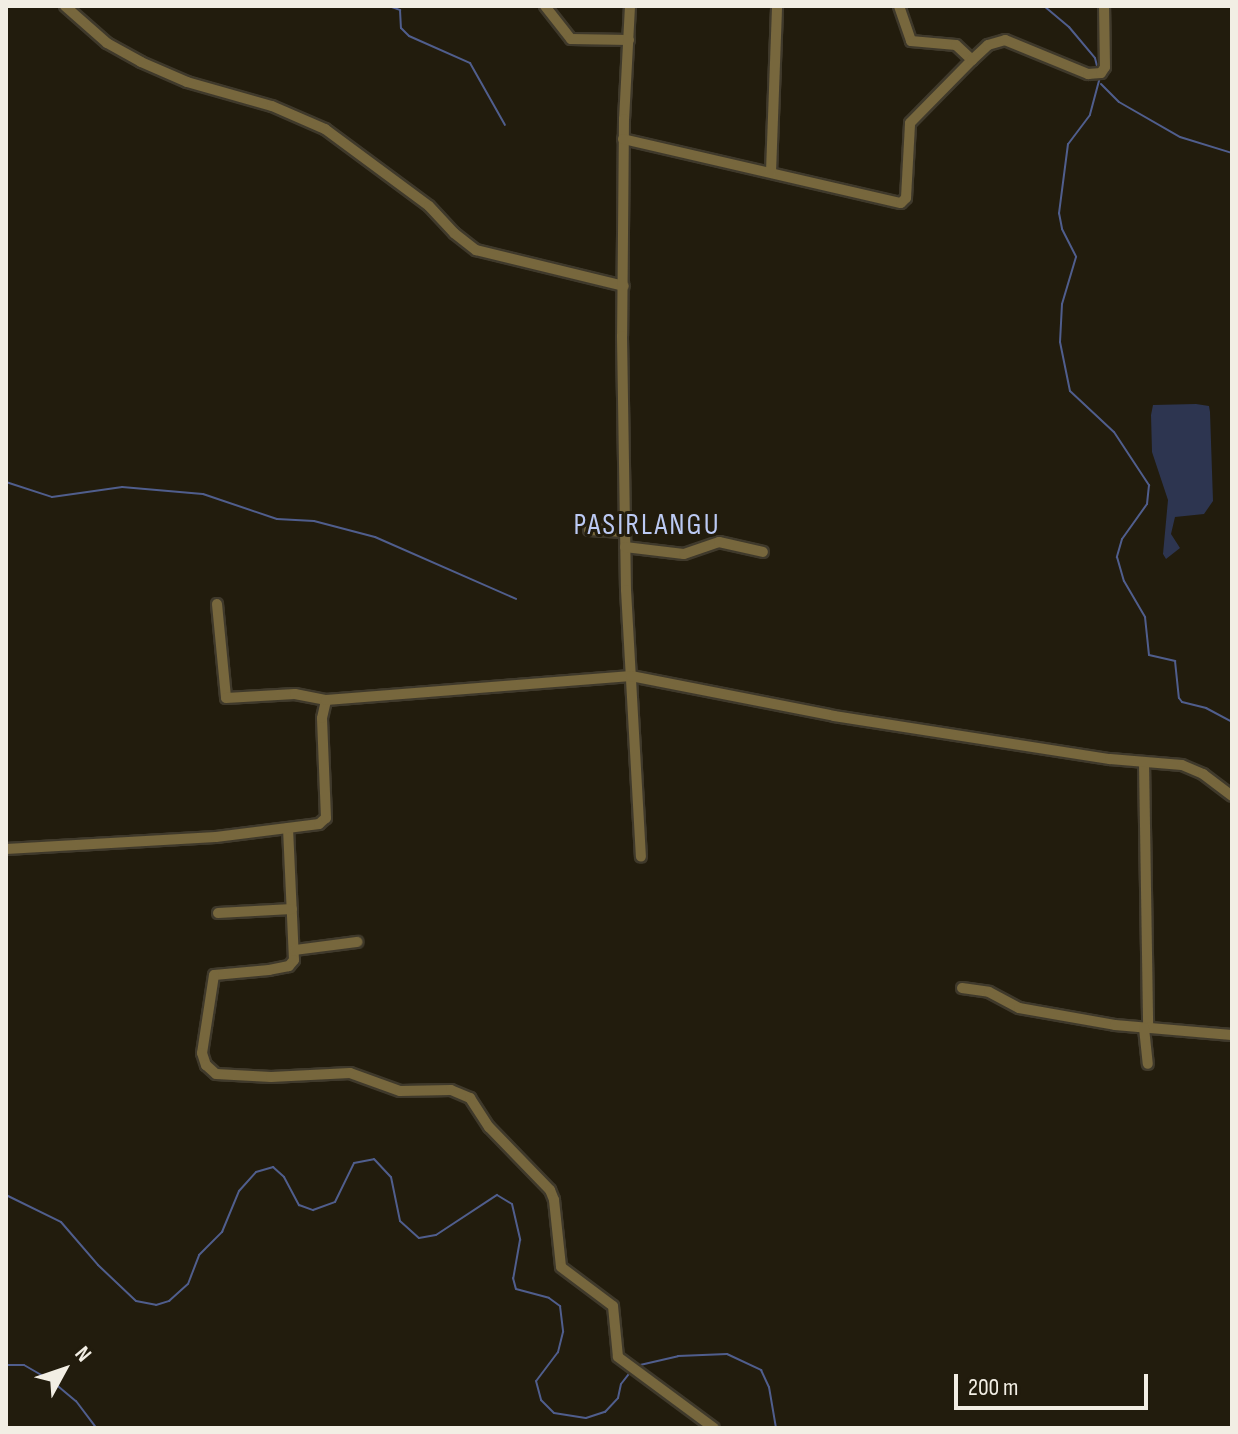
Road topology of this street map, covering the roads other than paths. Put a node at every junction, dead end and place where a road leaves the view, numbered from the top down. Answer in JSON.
{"nodes":[{"id":1,"x":65,"y":6,"type":"edge"},
{"id":2,"x":545,"y":6,"type":"edge"},
{"id":3,"x":630,"y":6,"type":"edge"},
{"id":4,"x":777,"y":6,"type":"edge"},
{"id":5,"x":899,"y":6,"type":"edge"},
{"id":6,"x":1104,"y":6,"type":"edge"},
{"id":7,"x":629,"y":40,"type":"junction"},
{"id":8,"x":972,"y":60,"type":"junction"},
{"id":9,"x":623,"y":139,"type":"junction"},
{"id":10,"x":771,"y":172,"type":"junction"},
{"id":11,"x":624,"y":286,"type":"junction"},
{"id":12,"x":589,"y":530,"type":"dead end"},
{"id":13,"x":625,"y":532,"type":"junction"},
{"id":14,"x":625,"y":547,"type":"junction"},
{"id":15,"x":763,"y":552,"type":"dead end"},
{"id":16,"x":217,"y":604,"type":"dead end"},
{"id":17,"x":631,"y":676,"type":"junction"},
{"id":18,"x":326,"y":700,"type":"junction"},
{"id":19,"x":1144,"y":762,"type":"junction"},
{"id":20,"x":1232,"y":796,"type":"edge"},
{"id":21,"x":288,"y":828,"type":"junction"},
{"id":22,"x":6,"y":849,"type":"edge"},
{"id":23,"x":641,"y":857,"type":"dead end"},
{"id":24,"x":292,"y":909,"type":"junction"},
{"id":25,"x":218,"y":913,"type":"dead end"},
{"id":26,"x":357,"y":942,"type":"dead end"},
{"id":27,"x":295,"y":950,"type":"junction"},
{"id":28,"x":962,"y":988,"type":"dead end"},
{"id":29,"x":1146,"y":1028,"type":"junction"},
{"id":30,"x":1232,"y":1035,"type":"edge"},
{"id":31,"x":1148,"y":1064,"type":"dead end"},
{"id":32,"x":714,"y":1428,"type":"edge"}],
"edges":[{"from":1,"to":11,"type":"street"},
{"from":2,"to":7,"type":"street"},
{"from":3,"to":7,"type":"street"},
{"from":4,"to":10,"type":"street"},
{"from":5,"to":8,"type":"street"},
{"from":6,"to":8,"type":"street"},
{"from":7,"to":9,"type":"street"},
{"from":8,"to":10,"type":"street"},
{"from":9,"to":10,"type":"street"},
{"from":9,"to":11,"type":"street"},
{"from":11,"to":13,"type":"street"},
{"from":12,"to":13,"type":"street"},
{"from":13,"to":14,"type":"street"},
{"from":14,"to":15,"type":"street"},
{"from":14,"to":17,"type":"street"},
{"from":16,"to":18,"type":"street"},
{"from":17,"to":18,"type":"street"},
{"from":17,"to":19,"type":"street"},
{"from":17,"to":23,"type":"street"},
{"from":18,"to":21,"type":"street"},
{"from":19,"to":20,"type":"street"},
{"from":19,"to":29,"type":"street"},
{"from":21,"to":22,"type":"street"},
{"from":21,"to":24,"type":"street"},
{"from":24,"to":25,"type":"street"},
{"from":24,"to":27,"type":"street"},
{"from":26,"to":27,"type":"street"},
{"from":27,"to":32,"type":"street"},
{"from":28,"to":29,"type":"street"},
{"from":29,"to":30,"type":"street"},
{"from":29,"to":31,"type":"street"}]}
